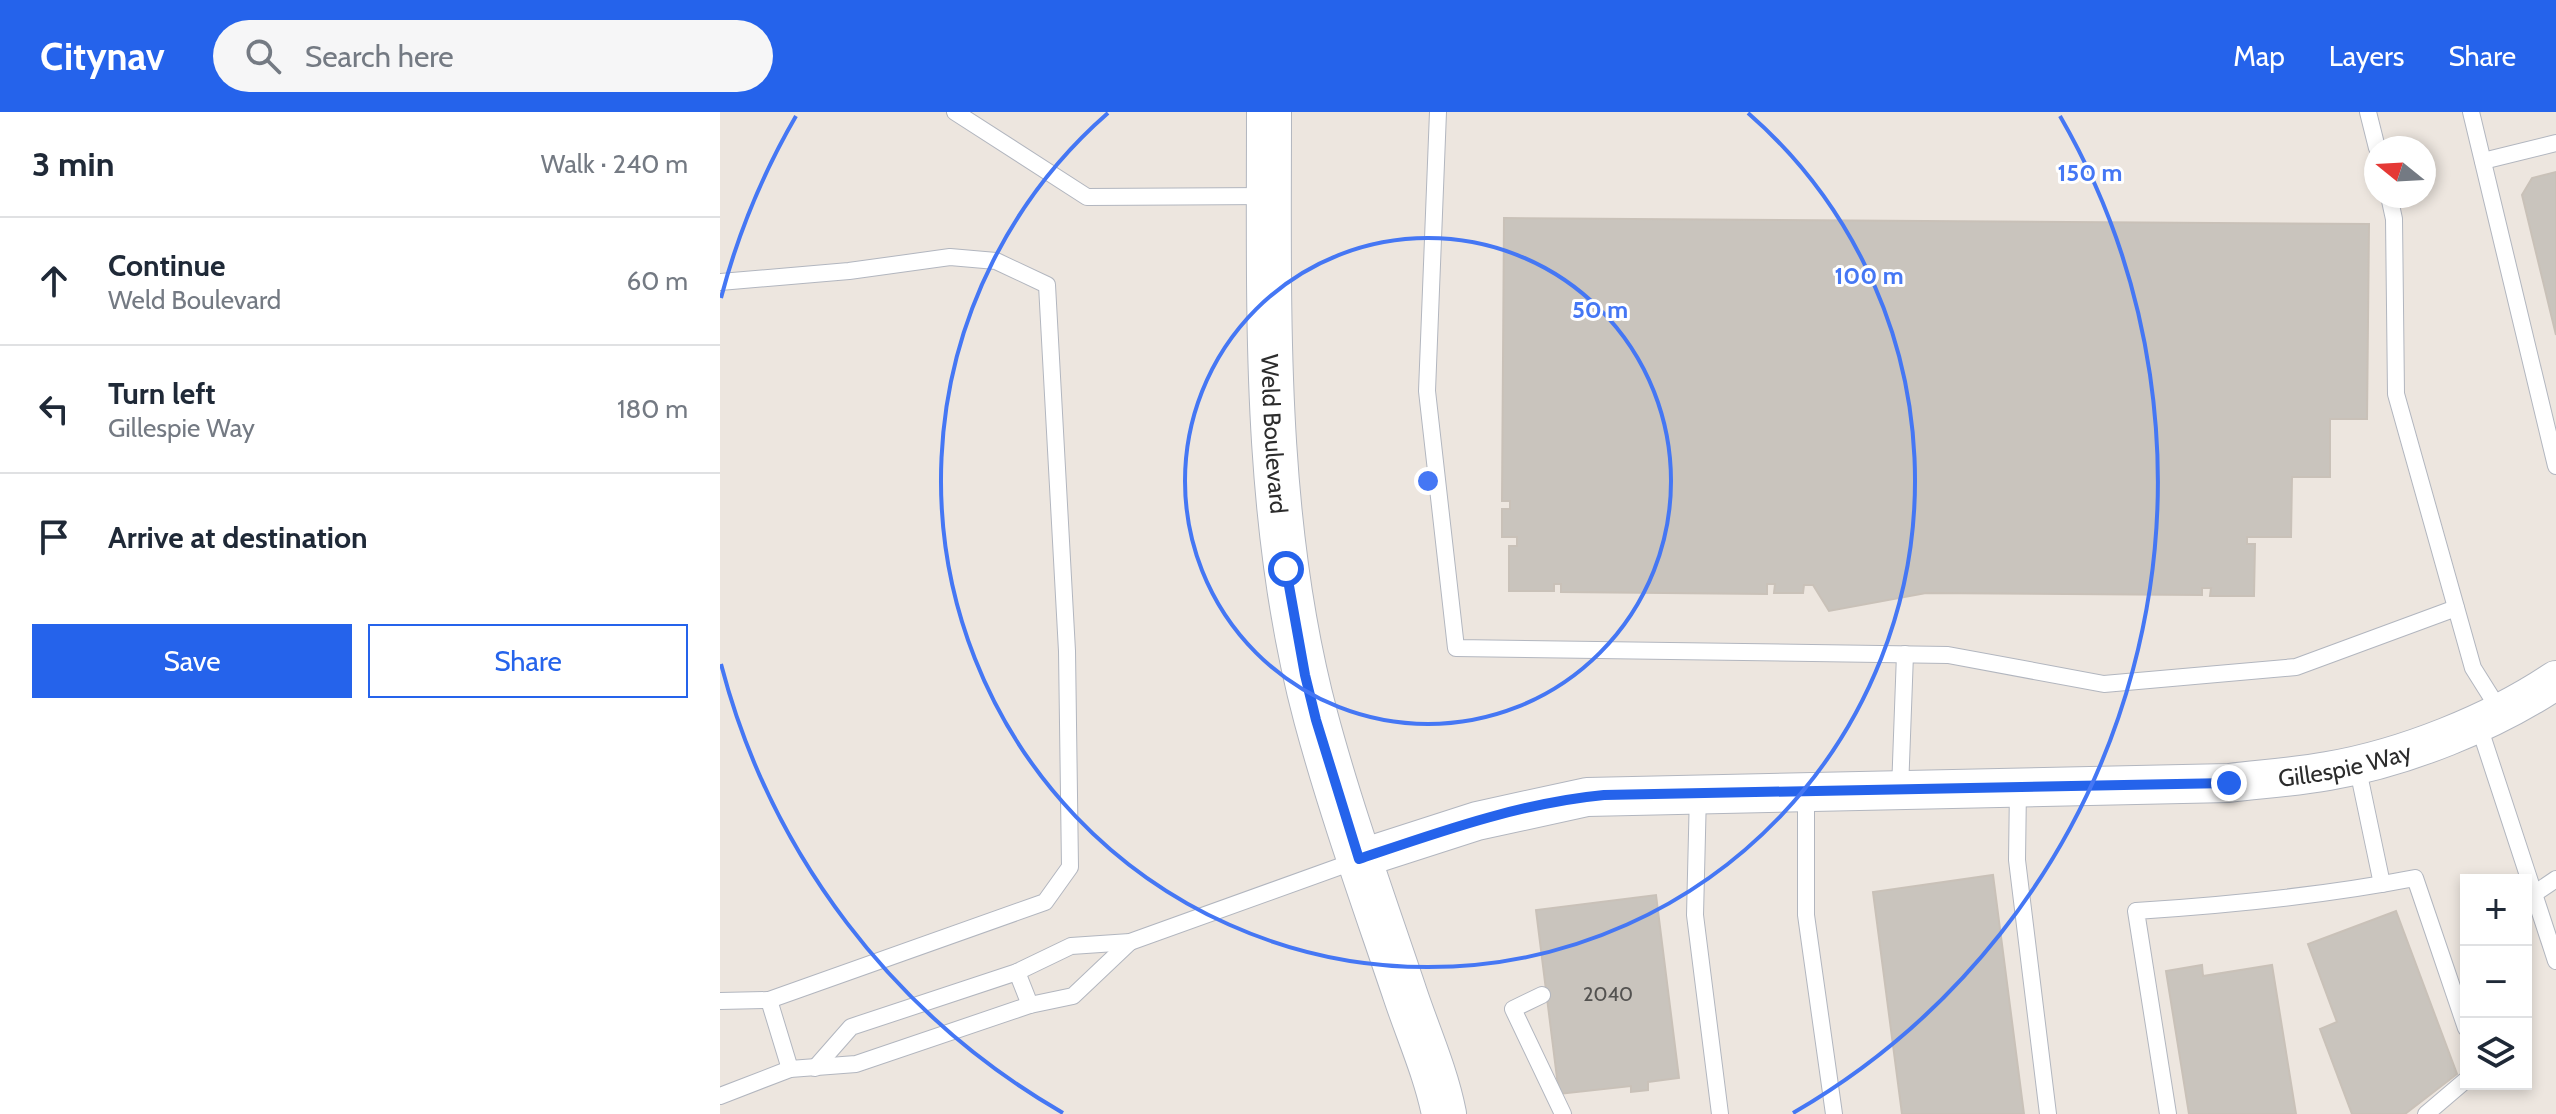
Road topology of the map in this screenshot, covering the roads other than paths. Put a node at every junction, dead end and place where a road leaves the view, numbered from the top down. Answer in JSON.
{"nodes":[{"id":1,"x":955,"y":112,"type":"edge"},
{"id":2,"x":1269,"y":112,"type":"edge"},
{"id":3,"x":1438,"y":112,"type":"edge"},
{"id":4,"x":2368,"y":112,"type":"edge"},
{"id":5,"x":2471,"y":112,"type":"edge"},
{"id":6,"x":2374,"y":136,"type":"edge"},
{"id":7,"x":2556,"y":143,"type":"edge"},
{"id":8,"x":2483,"y":161,"type":"junction"},
{"id":9,"x":1269,"y":196,"type":"junction"},
{"id":10,"x":2392,"y":208,"type":"edge"},
{"id":11,"x":720,"y":282,"type":"edge"},
{"id":12,"x":2556,"y":466,"type":"edge"},
{"id":13,"x":2456,"y":608,"type":"junction"},
{"id":14,"x":1905,"y":654,"type":"junction"},
{"id":15,"x":2556,"y":680,"type":"edge"},
{"id":16,"x":2489,"y":716,"type":"junction"},
{"id":17,"x":2356,"y":764,"type":"junction"},
{"id":18,"x":2018,"y":787,"type":"junction"},
{"id":19,"x":1900,"y":790,"type":"junction"},
{"id":20,"x":1806,"y":791,"type":"junction"},
{"id":21,"x":1698,"y":793,"type":"junction"},
{"id":22,"x":1359,"y":859,"type":"junction"},
{"id":23,"x":2556,"y":879,"type":"edge"},
{"id":24,"x":2382,"y":884,"type":"junction"},
{"id":25,"x":2534,"y":894,"type":"junction"},
{"id":26,"x":1130,"y":942,"type":"junction"},
{"id":27,"x":2556,"y":961,"type":"edge"},
{"id":28,"x":1017,"y":972,"type":"junction"},
{"id":29,"x":1542,"y":995,"type":"dead end"},
{"id":30,"x":769,"y":1000,"type":"junction"},
{"id":31,"x":720,"y":1001,"type":"edge"},
{"id":32,"x":1030,"y":1005,"type":"junction"},
{"id":33,"x":2463,"y":1018,"type":"edge"},
{"id":34,"x":815,"y":1068,"type":"junction"},
{"id":35,"x":790,"y":1069,"type":"junction"},
{"id":36,"x":2460,"y":1085,"type":"edge"},
{"id":37,"x":720,"y":1096,"type":"edge"},
{"id":38,"x":1444,"y":1114,"type":"edge"},
{"id":39,"x":1563,"y":1114,"type":"edge"},
{"id":40,"x":1720,"y":1114,"type":"edge"},
{"id":41,"x":1834,"y":1114,"type":"edge"},
{"id":42,"x":2048,"y":1114,"type":"edge"},
{"id":43,"x":2168,"y":1114,"type":"edge"},
{"id":44,"x":2426,"y":1114,"type":"edge"}],
"edges":[{"from":1,"to":9,"type":"lane"},
{"from":2,"to":9,"type":"main road","name":"Weld Boulevard"},
{"from":3,"to":14,"type":"lane"},
{"from":4,"to":6,"type":"lane"},
{"from":5,"to":8,"type":"lane"},
{"from":7,"to":8,"type":"lane"},
{"from":8,"to":12,"type":"lane"},
{"from":9,"to":22,"type":"main road","name":"Weld Boulevard"},
{"from":10,"to":13,"type":"lane"},
{"from":11,"to":30,"type":"lane"},
{"from":13,"to":14,"type":"lane"},
{"from":13,"to":16,"type":"lane"},
{"from":14,"to":19,"type":"lane"},
{"from":15,"to":16,"type":"street","name":"Gillespie Way"},
{"from":16,"to":17,"type":"street","name":"Gillespie Way"},
{"from":16,"to":25,"type":"lane"},
{"from":17,"to":18,"type":"street","name":"Gillespie Way"},
{"from":17,"to":24,"type":"lane"},
{"from":18,"to":19,"type":"street","name":"Gillespie Way"},
{"from":18,"to":42,"type":"lane"},
{"from":19,"to":20,"type":"street","name":"Gillespie Way"},
{"from":20,"to":21,"type":"street","name":"Gillespie Way"},
{"from":20,"to":41,"type":"lane"},
{"from":21,"to":22,"type":"street","name":"Gillespie Way"},
{"from":21,"to":40,"type":"lane"},
{"from":22,"to":26,"type":"lane"},
{"from":22,"to":38,"type":"main road","name":"Weld Boulevard"},
{"from":23,"to":25,"type":"lane"},
{"from":24,"to":33,"type":"lane"},
{"from":24,"to":43,"type":"lane"},
{"from":25,"to":27,"type":"lane"},
{"from":26,"to":28,"type":"lane"},
{"from":26,"to":32,"type":"lane"},
{"from":28,"to":32,"type":"lane"},
{"from":28,"to":34,"type":"lane"},
{"from":29,"to":39,"type":"lane"},
{"from":30,"to":31,"type":"lane"},
{"from":30,"to":35,"type":"lane"},
{"from":32,"to":34,"type":"lane"},
{"from":34,"to":35,"type":"lane"},
{"from":35,"to":37,"type":"lane"},
{"from":36,"to":44,"type":"lane"}]}
